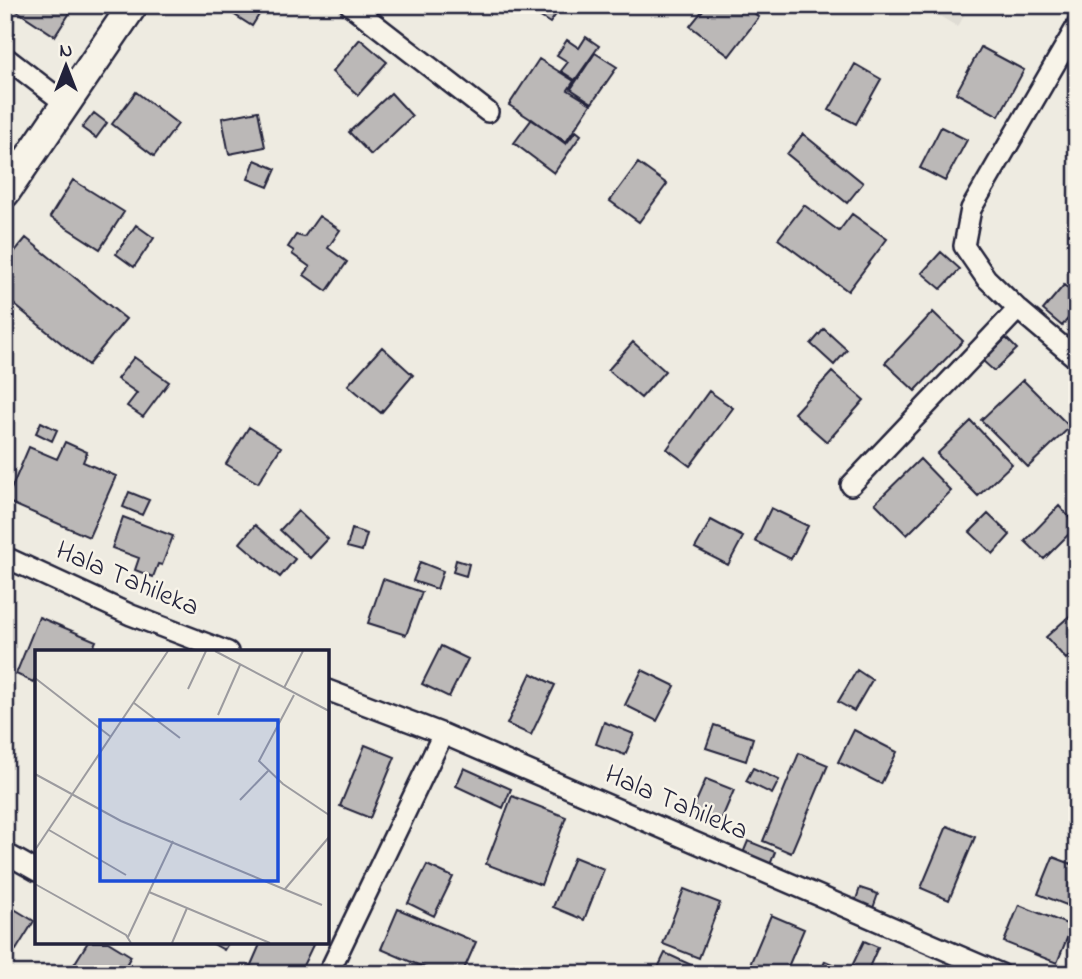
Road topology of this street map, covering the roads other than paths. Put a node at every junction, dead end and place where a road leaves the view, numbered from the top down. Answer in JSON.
{"nodes":[{"id":1,"x":133,"y":5,"type":"edge"},
{"id":2,"x":350,"y":5,"type":"edge"},
{"id":3,"x":1077,"y":26,"type":"edge"},
{"id":4,"x":5,"y":57,"type":"edge"},
{"id":5,"x":66,"y":104,"type":"junction"},
{"id":6,"x":488,"y":112,"type":"dead end"},
{"id":7,"x":5,"y":193,"type":"edge"},
{"id":8,"x":1018,"y":309,"type":"junction"},
{"id":9,"x":1077,"y":359,"type":"edge"},
{"id":10,"x":851,"y":485,"type":"dead end"},
{"id":11,"x":5,"y":557,"type":"edge"},
{"id":12,"x":223,"y":650,"type":"edge"},
{"id":13,"x":329,"y":691,"type":"edge"},
{"id":14,"x":443,"y":734,"type":"junction"},
{"id":15,"x":5,"y":853,"type":"edge"},
{"id":16,"x":35,"y":870,"type":"edge"},
{"id":17,"x":328,"y":974,"type":"edge"},
{"id":18,"x":1001,"y":974,"type":"edge"}],
"edges":[{"from":1,"to":5,"type":"main road"},
{"from":2,"to":6,"type":"street"},
{"from":3,"to":8,"type":"street"},
{"from":4,"to":5,"type":"street"},
{"from":5,"to":7,"type":"main road"},
{"from":8,"to":9,"type":"street"},
{"from":8,"to":10,"type":"street"},
{"from":11,"to":12,"type":"street","name":"Hala Tahileka"},
{"from":13,"to":14,"type":"street","name":"Hala Tahileka"},
{"from":14,"to":17,"type":"street"},
{"from":14,"to":18,"type":"street","name":"Hala Tahileka"},
{"from":15,"to":16,"type":"street"}]}
